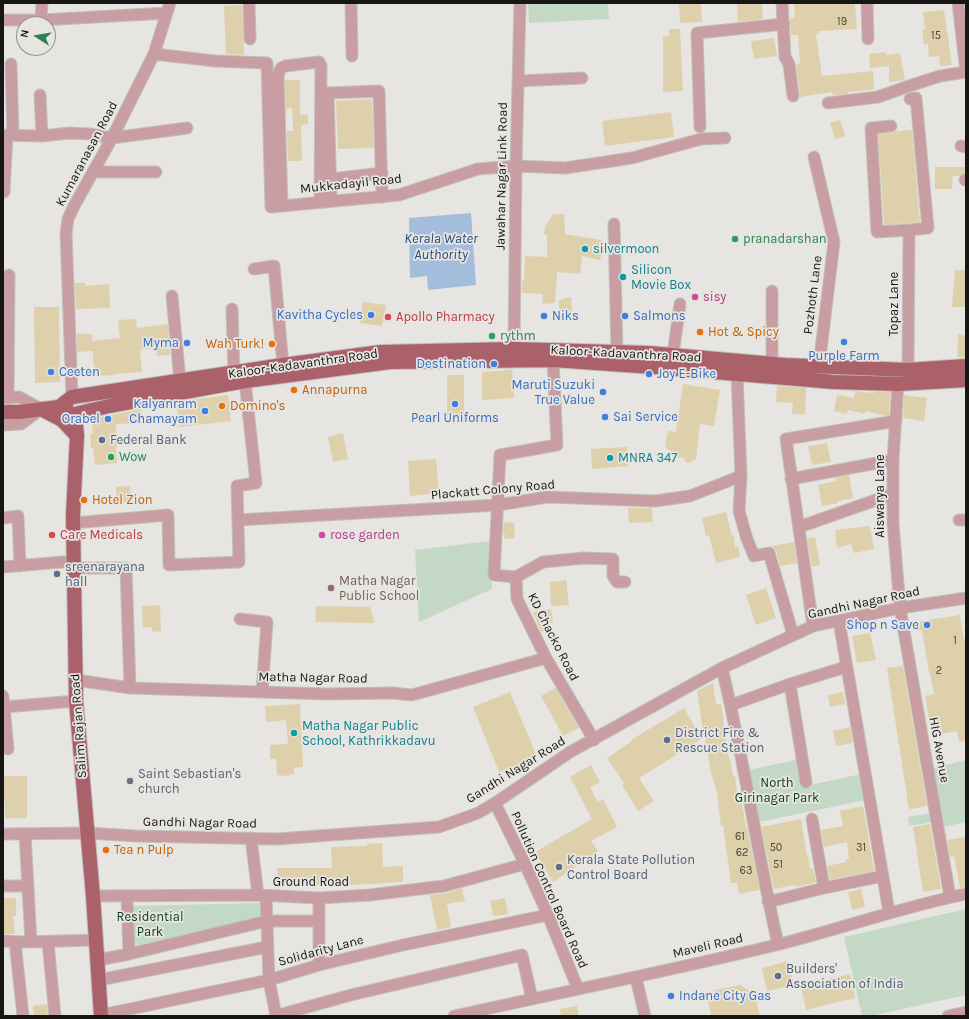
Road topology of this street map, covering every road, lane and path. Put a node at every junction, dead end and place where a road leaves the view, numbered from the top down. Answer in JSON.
{"nodes":[{"id":1,"x":42,"y":3,"type":"edge"},
{"id":2,"x":248,"y":3,"type":"edge"},
{"id":3,"x":351,"y":3,"type":"edge"},
{"id":4,"x":520,"y":3,"type":"edge"},
{"id":5,"x":782,"y":3,"type":"edge"},
{"id":6,"x":867,"y":3,"type":"edge"},
{"id":7,"x":871,"y":3,"type":"edge"},
{"id":8,"x":958,"y":3,"type":"edge"},
{"id":9,"x":168,"y":8,"type":"edge"},
{"id":10,"x":41,"y":16,"type":"edge"},
{"id":11,"x":56,"y":19,"type":"edge"},
{"id":12,"x":3,"y":20,"type":"edge"},
{"id":13,"x":16,"y":20,"type":"edge"},
{"id":14,"x":784,"y":24,"type":"junction"},
{"id":15,"x":250,"y":39,"type":"dead end"},
{"id":16,"x":868,"y":39,"type":"dead end"},
{"id":17,"x":154,"y":54,"type":"junction"},
{"id":18,"x":352,"y":56,"type":"dead end"},
{"id":19,"x":11,"y":64,"type":"dead end"},
{"id":20,"x":966,"y":73,"type":"edge"},
{"id":21,"x":582,"y":78,"type":"dead end"},
{"id":22,"x":518,"y":80,"type":"junction"},
{"id":23,"x":40,"y":95,"type":"dead end"},
{"id":24,"x":793,"y":96,"type":"dead end"},
{"id":25,"x":910,"y":99,"type":"dead end"},
{"id":26,"x":828,"y":103,"type":"dead end"},
{"id":27,"x":890,"y":126,"type":"dead end"},
{"id":28,"x":700,"y":127,"type":"dead end"},
{"id":29,"x":187,"y":128,"type":"dead end"},
{"id":30,"x":8,"y":135,"type":"edge"},
{"id":31,"x":42,"y":136,"type":"junction"},
{"id":32,"x":112,"y":138,"type":"junction"},
{"id":33,"x":725,"y":138,"type":"dead end"},
{"id":34,"x":814,"y":157,"type":"dead end"},
{"id":35,"x":516,"y":166,"type":"junction"},
{"id":36,"x":93,"y":172,"type":"junction"},
{"id":37,"x":156,"y":172,"type":"dead end"},
{"id":38,"x":382,"y":173,"type":"junction"},
{"id":39,"x":331,"y":179,"type":"junction"},
{"id":40,"x":4,"y":192,"type":"edge"},
{"id":41,"x":382,"y":197,"type":"junction"},
{"id":42,"x":326,"y":202,"type":"junction"},
{"id":43,"x":282,"y":206,"type":"junction"},
{"id":44,"x":614,"y":224,"type":"dead end"},
{"id":45,"x":909,"y":234,"type":"junction"},
{"id":46,"x":254,"y":269,"type":"dead end"},
{"id":47,"x":9,"y":275,"type":"dead end"},
{"id":48,"x":772,"y":291,"type":"dead end"},
{"id":49,"x":172,"y":296,"type":"dead end"},
{"id":50,"x":680,"y":304,"type":"dead end"},
{"id":51,"x":232,"y":309,"type":"dead end"},
{"id":52,"x":514,"y":348,"type":"junction"},
{"id":53,"x":617,"y":352,"type":"junction"},
{"id":54,"x":673,"y":355,"type":"junction"},
{"id":55,"x":553,"y":360,"type":"junction"},
{"id":56,"x":357,"y":361,"type":"junction"},
{"id":57,"x":772,"y":364,"type":"junction"},
{"id":58,"x":283,"y":365,"type":"junction"},
{"id":59,"x":819,"y":366,"type":"junction"},
{"id":60,"x":966,"y":366,"type":"edge"},
{"id":61,"x":737,"y":367,"type":"junction"},
{"id":62,"x":908,"y":370,"type":"junction"},
{"id":63,"x":234,"y":374,"type":"junction"},
{"id":64,"x":966,"y":380,"type":"edge"},
{"id":65,"x":180,"y":381,"type":"junction"},
{"id":66,"x":245,"y":382,"type":"junction"},
{"id":67,"x":898,"y":384,"type":"junction"},
{"id":68,"x":72,"y":397,"type":"junction"},
{"id":69,"x":5,"y":398,"type":"edge"},
{"id":70,"x":59,"y":407,"type":"junction"},
{"id":71,"x":41,"y":409,"type":"junction"},
{"id":72,"x":3,"y":412,"type":"edge"},
{"id":73,"x":75,"y":414,"type":"junction"},
{"id":74,"x":896,"y":421,"type":"junction"},
{"id":75,"x":3,"y":425,"type":"edge"},
{"id":76,"x":77,"y":436,"type":"junction"},
{"id":77,"x":893,"y":460,"type":"junction"},
{"id":78,"x":741,"y":476,"type":"junction"},
{"id":79,"x":791,"y":479,"type":"junction"},
{"id":80,"x":893,"y":494,"type":"junction"},
{"id":81,"x":498,"y":506,"type":"junction"},
{"id":82,"x":3,"y":518,"type":"edge"},
{"id":83,"x":238,"y":520,"type":"junction"},
{"id":84,"x":73,"y":524,"type":"junction"},
{"id":85,"x":799,"y":527,"type":"junction"},
{"id":86,"x":73,"y":564,"type":"junction"},
{"id":87,"x":20,"y":566,"type":"junction"},
{"id":88,"x":3,"y":567,"type":"edge"},
{"id":89,"x":516,"y":577,"type":"junction"},
{"id":90,"x":625,"y":582,"type":"dead end"},
{"id":91,"x":966,"y":598,"type":"edge"},
{"id":92,"x":900,"y":608,"type":"junction"},
{"id":93,"x":240,"y":619,"type":"dead end"},
{"id":94,"x":838,"y":621,"type":"junction"},
{"id":95,"x":813,"y":626,"type":"junction"},
{"id":96,"x":793,"y":635,"type":"junction"},
{"id":97,"x":546,"y":658,"type":"junction"},
{"id":98,"x":846,"y":667,"type":"junction"},
{"id":99,"x":722,"y":668,"type":"junction"},
{"id":100,"x":76,"y":680,"type":"junction"},
{"id":101,"x":790,"y":684,"type":"junction"},
{"id":102,"x":130,"y":688,"type":"junction"},
{"id":103,"x":262,"y":692,"type":"junction"},
{"id":104,"x":76,"y":701,"type":"junction"},
{"id":105,"x":4,"y":702,"type":"edge"},
{"id":106,"x":731,"y":705,"type":"junction"},
{"id":107,"x":594,"y":740,"type":"junction"},
{"id":108,"x":8,"y":749,"type":"dead end"},
{"id":109,"x":806,"y":782,"type":"dead end"},
{"id":110,"x":495,"y":803,"type":"junction"},
{"id":111,"x":812,"y":819,"type":"dead end"},
{"id":112,"x":87,"y":833,"type":"junction"},
{"id":113,"x":3,"y":834,"type":"edge"},
{"id":114,"x":25,"y":834,"type":"junction"},
{"id":115,"x":251,"y":838,"type":"junction"},
{"id":116,"x":525,"y":864,"type":"junction"},
{"id":117,"x":883,"y":876,"type":"junction"},
{"id":118,"x":3,"y":886,"type":"edge"},
{"id":119,"x":28,"y":886,"type":"junction"},
{"id":120,"x":824,"y":888,"type":"junction"},
{"id":121,"x":966,"y":894,"type":"edge"},
{"id":122,"x":93,"y":896,"type":"junction"},
{"id":123,"x":262,"y":896,"type":"junction"},
{"id":124,"x":126,"y":897,"type":"junction"},
{"id":125,"x":950,"y":897,"type":"junction"},
{"id":126,"x":318,"y":898,"type":"junction"},
{"id":127,"x":768,"y":902,"type":"junction"},
{"id":128,"x":889,"y":912,"type":"junction"},
{"id":129,"x":548,"y":915,"type":"junction"},
{"id":130,"x":267,"y":921,"type":"junction"},
{"id":131,"x":318,"y":921,"type":"junction"},
{"id":132,"x":96,"y":940,"type":"junction"},
{"id":133,"x":3,"y":942,"type":"edge"},
{"id":134,"x":15,"y":942,"type":"junction"},
{"id":135,"x":31,"y":942,"type":"junction"},
{"id":136,"x":48,"y":942,"type":"junction"},
{"id":137,"x":778,"y":944,"type":"junction"},
{"id":138,"x":267,"y":947,"type":"junction"},
{"id":139,"x":128,"y":954,"type":"junction"},
{"id":140,"x":98,"y":960,"type":"junction"},
{"id":141,"x":318,"y":965,"type":"junction"},
{"id":142,"x":636,"y":978,"type":"junction"},
{"id":143,"x":100,"y":980,"type":"junction"},
{"id":144,"x":269,"y":980,"type":"junction"},
{"id":145,"x":578,"y":989,"type":"junction"},
{"id":146,"x":532,"y":999,"type":"junction"},
{"id":147,"x":966,"y":1012,"type":"edge"},
{"id":148,"x":23,"y":1016,"type":"edge"},
{"id":149,"x":55,"y":1016,"type":"edge"},
{"id":150,"x":101,"y":1016,"type":"edge"},
{"id":151,"x":276,"y":1016,"type":"edge"},
{"id":152,"x":454,"y":1016,"type":"edge"},
{"id":153,"x":645,"y":1016,"type":"edge"},
{"id":154,"x":948,"y":1016,"type":"edge"}],
"edges":[{"from":1,"to":10,"type":"street"},
{"from":2,"to":15,"type":"street"},
{"from":3,"to":18,"type":"street"},
{"from":4,"to":22,"type":"street","name":"Jawahar Nagar Link Road"},
{"from":5,"to":14,"type":"street"},
{"from":6,"to":7,"type":"street"},
{"from":6,"to":16,"type":"street"},
{"from":8,"to":20,"type":"street"},
{"from":9,"to":11,"type":"street"},
{"from":9,"to":17,"type":"street","name":"Kumaranasan Road"},
{"from":12,"to":13,"type":"street"},
{"from":14,"to":24,"type":"street"},
{"from":14,"to":28,"type":"street"},
{"from":17,"to":32,"type":"street","name":"Kumaranasan Road"},
{"from":17,"to":43,"type":"street"},
{"from":19,"to":30,"type":"street"},
{"from":20,"to":26,"type":"street"},
{"from":21,"to":22,"type":"street"},
{"from":22,"to":35,"type":"street","name":"Jawahar Nagar Link Road"},
{"from":23,"to":31,"type":"street"},
{"from":25,"to":45,"type":"street"},
{"from":27,"to":45,"type":"street"},
{"from":29,"to":32,"type":"street"},
{"from":30,"to":31,"type":"street"},
{"from":30,"to":40,"type":"street"},
{"from":31,"to":32,"type":"street"},
{"from":32,"to":36,"type":"street","name":"Kumaranasan Road"},
{"from":33,"to":35,"type":"street","name":"Mukkadayil Road"},
{"from":34,"to":59,"type":"street","name":"Pozhoth Lane"},
{"from":35,"to":41,"type":"street","name":"Mukkadayil Road"},
{"from":35,"to":52,"type":"street","name":"Jawahar Nagar Link Road"},
{"from":36,"to":37,"type":"street"},
{"from":36,"to":68,"type":"street","name":"Kumaranasan Road"},
{"from":38,"to":39,"type":"street"},
{"from":38,"to":39,"type":"street"},
{"from":38,"to":41,"type":"street"},
{"from":39,"to":42,"type":"street"},
{"from":41,"to":42,"type":"street","name":"Mukkadayil Road"},
{"from":42,"to":43,"type":"street","name":"Mukkadayil Road"},
{"from":42,"to":43,"type":"street"},
{"from":44,"to":53,"type":"street"},
{"from":45,"to":62,"type":"street","name":"Topaz Lane"},
{"from":46,"to":58,"type":"street"},
{"from":47,"to":69,"type":"street"},
{"from":48,"to":57,"type":"street"},
{"from":49,"to":65,"type":"street"},
{"from":50,"to":54,"type":"street"},
{"from":51,"to":63,"type":"street"},
{"from":52,"to":53,"type":"main road","name":"Kaloor-Kadavanthra Road"},
{"from":52,"to":56,"type":"main road","name":"Kaloor-Kadavanthra Road"},
{"from":53,"to":54,"type":"main road","name":"Kaloor-Kadavanthra Road"},
{"from":54,"to":61,"type":"main road","name":"Kaloor-Kadavanthra Road"},
{"from":55,"to":56,"type":"main road","name":"Kaloor-Kadavanthra Road"},
{"from":55,"to":61,"type":"main road","name":"Kaloor-Kadavanthra Road"},
{"from":55,"to":81,"type":"street"},
{"from":56,"to":58,"type":"main road","name":"Kaloor-Kadavanthra Road"},
{"from":56,"to":66,"type":"main road","name":"Kaloor-Kadavanthra Road"},
{"from":57,"to":59,"type":"main road","name":"Kaloor-Kadavanthra Road"},
{"from":57,"to":61,"type":"main road","name":"Kaloor-Kadavanthra Road"},
{"from":58,"to":63,"type":"main road","name":"Kaloor-Kadavanthra Road"},
{"from":59,"to":62,"type":"main road","name":"Kaloor-Kadavanthra Road"},
{"from":60,"to":62,"type":"main road","name":"Kaloor-Kadavanthra Road"},
{"from":61,"to":67,"type":"main road","name":"Kaloor-Kadavanthra Road"},
{"from":61,"to":78,"type":"street"},
{"from":63,"to":65,"type":"main road","name":"Kaloor-Kadavanthra Road"},
{"from":64,"to":67,"type":"main road","name":"Kaloor-Kadavanthra Road"},
{"from":65,"to":68,"type":"main road","name":"Kaloor-Kadavanthra Road"},
{"from":66,"to":73,"type":"main road","name":"Kaloor-Kadavanthra Road"},
{"from":66,"to":83,"type":"street"},
{"from":67,"to":74,"type":"street","name":"Aiswarya Lane"},
{"from":68,"to":70,"type":"main road"},
{"from":69,"to":71,"type":"street"},
{"from":70,"to":71,"type":"main road"},
{"from":70,"to":73,"type":"main road"},
{"from":71,"to":72,"type":"main road"},
{"from":71,"to":75,"type":"street"},
{"from":71,"to":76,"type":"main road"},
{"from":73,"to":76,"type":"main road","name":"Salim Rajan Road"},
{"from":74,"to":77,"type":"street","name":"Aiswarya Lane"},
{"from":74,"to":79,"type":"street"},
{"from":76,"to":84,"type":"main road","name":"Salim Rajan Road"},
{"from":77,"to":79,"type":"street"},
{"from":77,"to":80,"type":"street","name":"Aiswarya Lane"},
{"from":78,"to":81,"type":"street","name":"Plackatt Colony Road"},
{"from":78,"to":96,"type":"street"},
{"from":79,"to":85,"type":"street"},
{"from":80,"to":85,"type":"street"},
{"from":80,"to":92,"type":"street","name":"Aiswarya Lane"},
{"from":81,"to":83,"type":"street","name":"Plackatt Colony Road"},
{"from":81,"to":89,"type":"street"},
{"from":82,"to":87,"type":"street"},
{"from":83,"to":84,"type":"street"},
{"from":84,"to":86,"type":"main road","name":"Salim Rajan Road"},
{"from":85,"to":95,"type":"street"},
{"from":86,"to":87,"type":"street"},
{"from":86,"to":100,"type":"main road","name":"Salim Rajan Road"},
{"from":86,"to":102,"type":"street"},
{"from":87,"to":88,"type":"street"},
{"from":89,"to":90,"type":"street"},
{"from":89,"to":97,"type":"street","name":"KD Chacko Road"},
{"from":91,"to":92,"type":"street","name":"Gandhi Nagar Road"},
{"from":92,"to":94,"type":"street","name":"Gandhi Nagar Road"},
{"from":92,"to":125,"type":"street","name":"HIG Avenue"},
{"from":93,"to":103,"type":"street"},
{"from":94,"to":95,"type":"street","name":"Gandhi Nagar Road"},
{"from":94,"to":98,"type":"street"},
{"from":95,"to":96,"type":"street","name":"Gandhi Nagar Road"},
{"from":96,"to":99,"type":"street","name":"Gandhi Nagar Road"},
{"from":97,"to":103,"type":"street","name":"Matha Nagar Road"},
{"from":97,"to":107,"type":"street","name":"KD Chacko Road"},
{"from":98,"to":101,"type":"street"},
{"from":98,"to":117,"type":"street"},
{"from":99,"to":106,"type":"street"},
{"from":99,"to":107,"type":"street","name":"Gandhi Nagar Road"},
{"from":100,"to":102,"type":"street","name":"Matha Nagar Road"},
{"from":100,"to":104,"type":"main road","name":"Salim Rajan Road"},
{"from":101,"to":106,"type":"street"},
{"from":101,"to":109,"type":"street"},
{"from":102,"to":103,"type":"street","name":"Matha Nagar Road"},
{"from":104,"to":105,"type":"street"},
{"from":104,"to":112,"type":"main road","name":"Salim Rajan Road"},
{"from":105,"to":108,"type":"street"},
{"from":106,"to":127,"type":"street"},
{"from":107,"to":110,"type":"street","name":"Gandhi Nagar Road"},
{"from":110,"to":115,"type":"street","name":"Gandhi Nagar Road"},
{"from":110,"to":116,"type":"street","name":"Pollution Control Board Road"},
{"from":111,"to":120,"type":"street"},
{"from":112,"to":114,"type":"street","name":"Gandhi Nagar Road"},
{"from":112,"to":115,"type":"street","name":"Gandhi Nagar Road"},
{"from":112,"to":122,"type":"main road","name":"Salim Rajan Road"},
{"from":113,"to":114,"type":"street","name":"Gandhi Nagar Road"},
{"from":114,"to":119,"type":"street"},
{"from":115,"to":123,"type":"street"},
{"from":116,"to":126,"type":"street","name":"Ground Road"},
{"from":116,"to":129,"type":"street","name":"Pollution Control Board Road"},
{"from":117,"to":120,"type":"street"},
{"from":117,"to":128,"type":"street"},
{"from":118,"to":119,"type":"street"},
{"from":119,"to":135,"type":"street"},
{"from":120,"to":127,"type":"street"},
{"from":121,"to":125,"type":"street","name":"Maveli Road"},
{"from":122,"to":124,"type":"street","name":"Ground Road"},
{"from":122,"to":132,"type":"main road","name":"Salim Rajan Road"},
{"from":123,"to":124,"type":"street","name":"Ground Road"},
{"from":123,"to":126,"type":"street","name":"Ground Road"},
{"from":123,"to":130,"type":"street"},
{"from":124,"to":139,"type":"street"},
{"from":125,"to":128,"type":"street","name":"Maveli Road"},
{"from":126,"to":131,"type":"street"},
{"from":127,"to":137,"type":"street"},
{"from":128,"to":137,"type":"street","name":"Maveli Road"},
{"from":129,"to":141,"type":"street","name":"Solidarity Lane"},
{"from":129,"to":145,"type":"street","name":"Pollution Control Board Road"},
{"from":130,"to":131,"type":"street"},
{"from":130,"to":138,"type":"street"},
{"from":130,"to":139,"type":"street"},
{"from":131,"to":141,"type":"street"},
{"from":132,"to":136,"type":"street"},
{"from":132,"to":140,"type":"main road","name":"Salim Rajan Road"},
{"from":133,"to":134,"type":"street"},
{"from":134,"to":135,"type":"street"},
{"from":134,"to":148,"type":"street"},
{"from":135,"to":136,"type":"street"},
{"from":136,"to":149,"type":"street"},
{"from":137,"to":142,"type":"street","name":"Maveli Road"},
{"from":138,"to":143,"type":"street"},
{"from":138,"to":144,"type":"street"},
{"from":139,"to":140,"type":"street"},
{"from":140,"to":143,"type":"main road","name":"Salim Rajan Road"},
{"from":141,"to":144,"type":"street","name":"Solidarity Lane"},
{"from":142,"to":145,"type":"street","name":"Maveli Road"},
{"from":142,"to":153,"type":"street"},
{"from":143,"to":150,"type":"main road","name":"Salim Rajan Road"},
{"from":144,"to":150,"type":"street","name":"Solidarity Lane"},
{"from":144,"to":151,"type":"street"},
{"from":145,"to":146,"type":"street","name":"Maveli Road"},
{"from":146,"to":151,"type":"street"},
{"from":146,"to":152,"type":"street","name":"Maveli Road"},
{"from":147,"to":154,"type":"street"}]}
